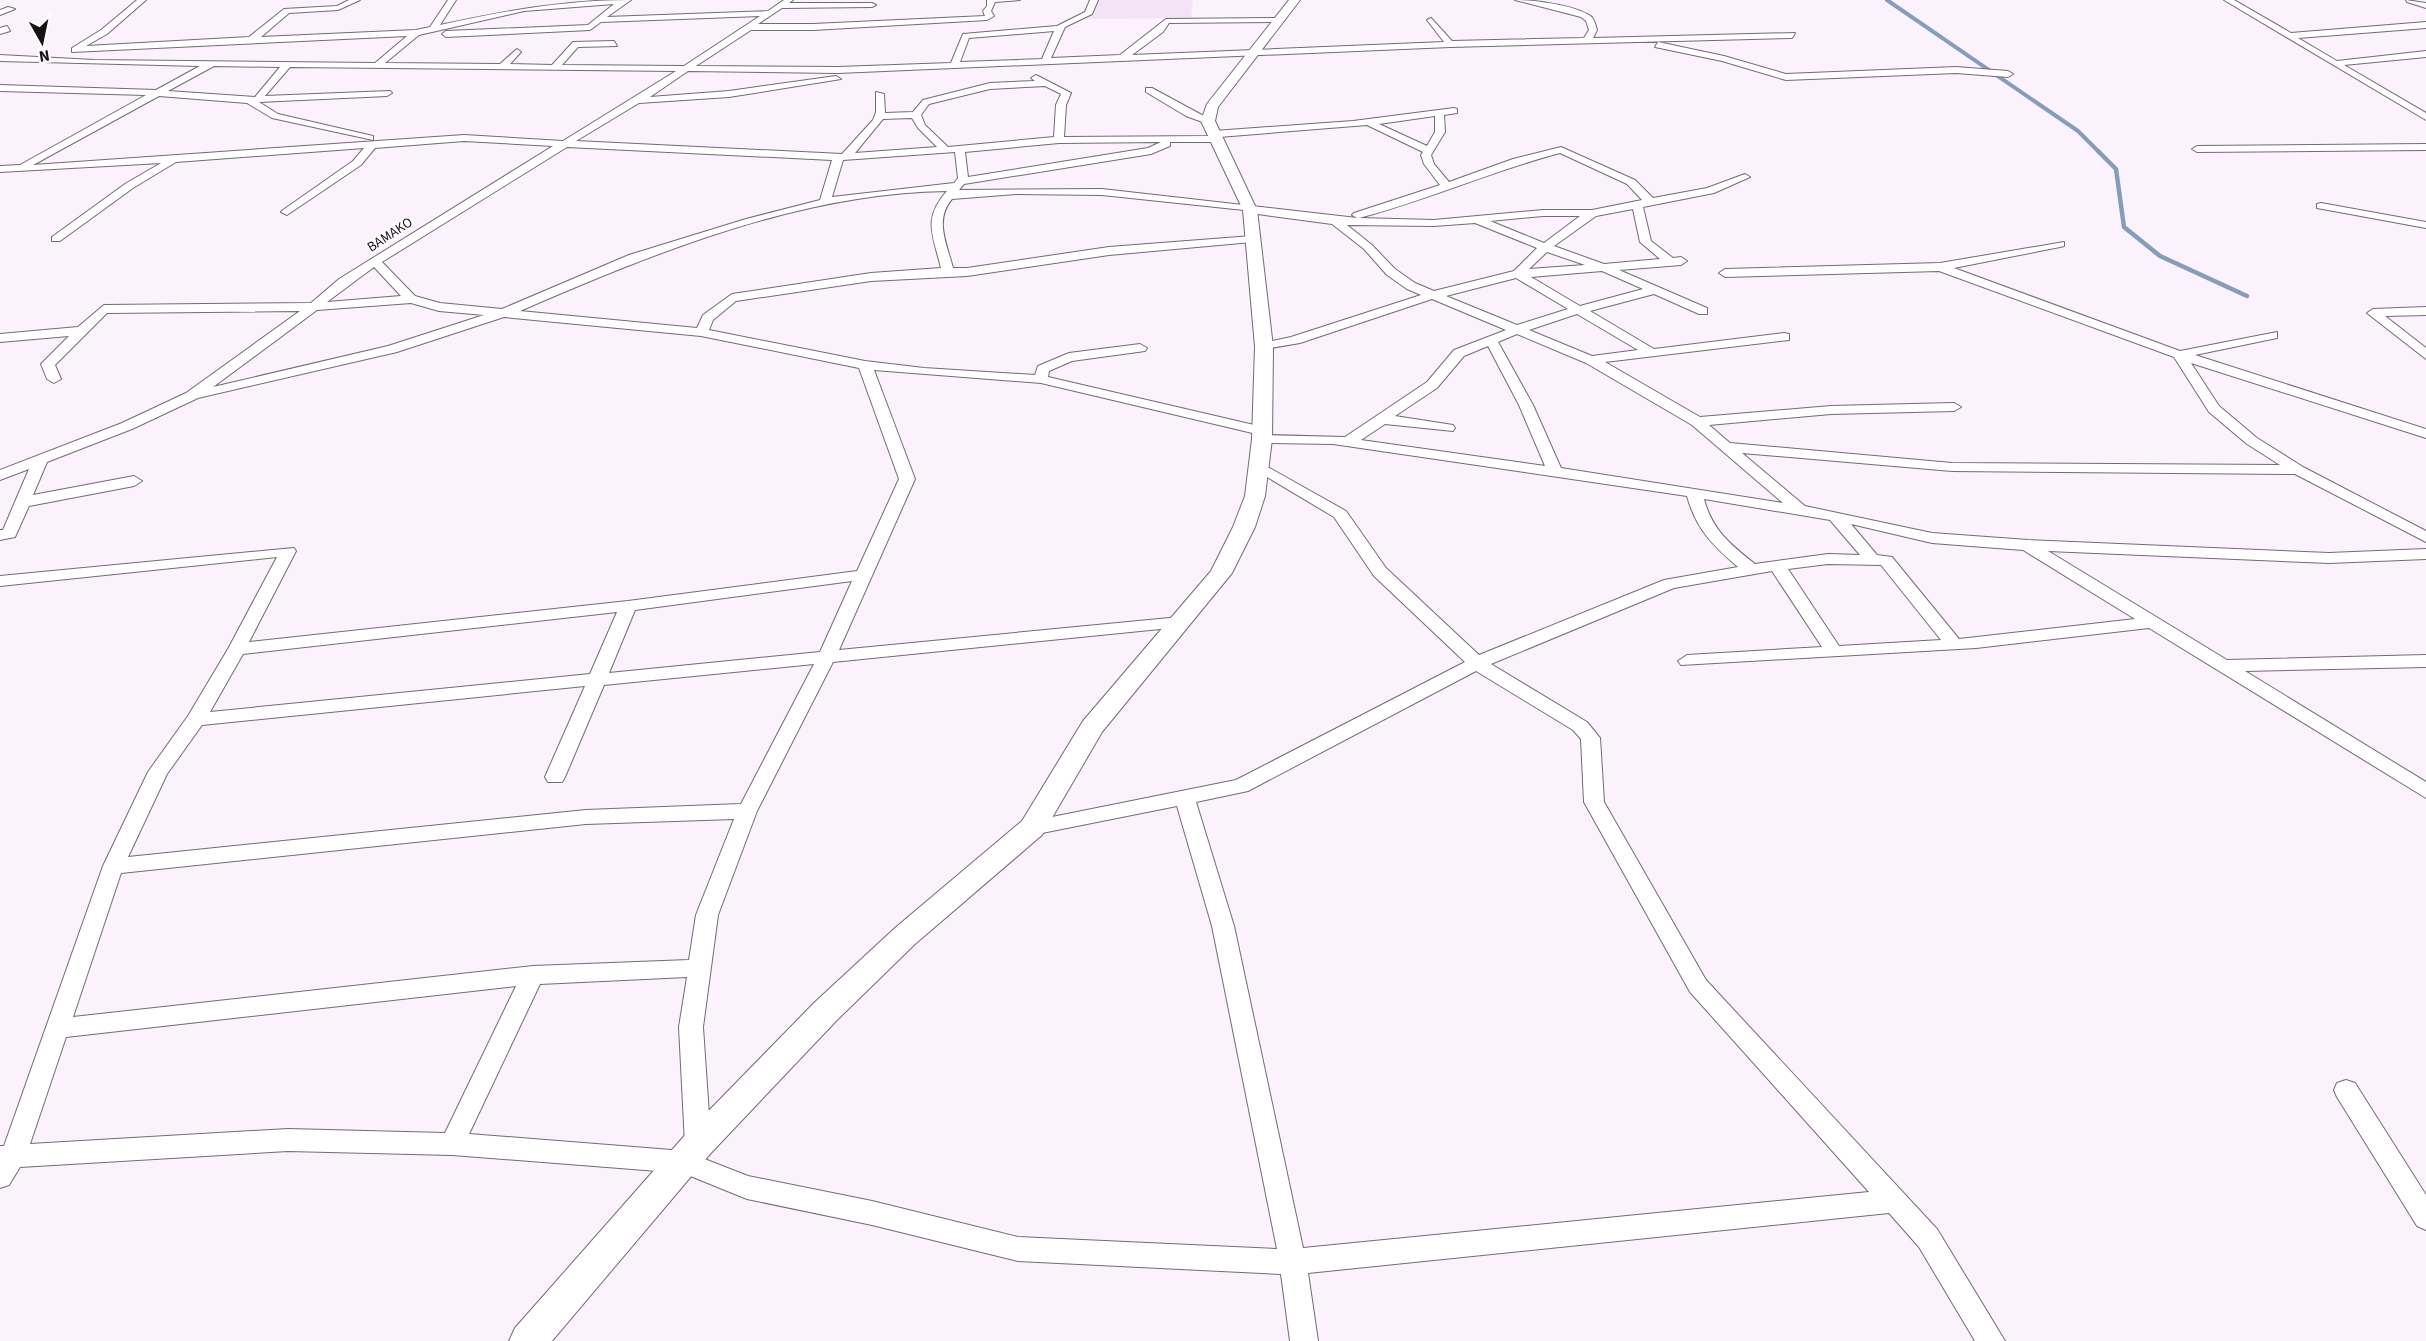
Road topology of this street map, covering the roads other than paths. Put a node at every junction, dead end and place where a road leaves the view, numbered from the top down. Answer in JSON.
{"nodes":[{"id":1,"x":142,"y":0,"type":"edge"},
{"id":2,"x":294,"y":0,"type":"edge"},
{"id":3,"x":356,"y":0,"type":"edge"},
{"id":4,"x":452,"y":0,"type":"edge"},
{"id":5,"x":532,"y":0,"type":"edge"},
{"id":6,"x":625,"y":0,"type":"edge"},
{"id":7,"x":991,"y":0,"type":"edge"},
{"id":8,"x":1016,"y":0,"type":"edge"},
{"id":9,"x":1094,"y":0,"type":"edge"},
{"id":10,"x":1295,"y":0,"type":"edge"},
{"id":11,"x":1519,"y":0,"type":"edge"},
{"id":12,"x":2228,"y":0,"type":"edge"},
{"id":13,"x":2410,"y":0,"type":"edge"},
{"id":14,"x":784,"y":3,"type":"edge"},
{"id":15,"x":872,"y":5,"type":"dead end"},
{"id":16,"x":2426,"y":6,"type":"edge"},
{"id":17,"x":11,"y":9,"type":"dead end"},
{"id":18,"x":524,"y":9,"type":"junction"},
{"id":19,"x":287,"y":11,"type":"junction"},
{"id":20,"x":0,"y":13,"type":"edge"},
{"id":21,"x":768,"y":13,"type":"junction"},
{"id":22,"x":857,"y":13,"type":"dead end"},
{"id":23,"x":598,"y":20,"type":"junction"},
{"id":24,"x":1280,"y":20,"type":"junction"},
{"id":25,"x":1431,"y":20,"type":"dead end"},
{"id":26,"x":853,"y":25,"type":"junction"},
{"id":27,"x":2426,"y":25,"type":"edge"},
{"id":28,"x":746,"y":27,"type":"junction"},
{"id":29,"x":1059,"y":28,"type":"junction"},
{"id":30,"x":433,"y":29,"type":"junction"},
{"id":31,"x":415,"y":34,"type":"junction"},
{"id":32,"x":1792,"y":35,"type":"dead end"},
{"id":33,"x":2290,"y":36,"type":"junction"},
{"id":34,"x":251,"y":40,"type":"junction"},
{"id":35,"x":1615,"y":40,"type":"junction"},
{"id":36,"x":1586,"y":42,"type":"junction"},
{"id":37,"x":1450,"y":44,"type":"junction"},
{"id":38,"x":75,"y":50,"type":"junction"},
{"id":39,"x":517,"y":52,"type":"dead end"},
{"id":40,"x":287,"y":53,"type":"junction"},
{"id":41,"x":1255,"y":53,"type":"junction"},
{"id":42,"x":2426,"y":54,"type":"edge"},
{"id":43,"x":1123,"y":57,"type":"junction"},
{"id":44,"x":0,"y":60,"type":"edge"},
{"id":45,"x":1046,"y":60,"type":"junction"},
{"id":46,"x":59,"y":61,"type":"junction"},
{"id":47,"x":1022,"y":61,"type":"junction"},
{"id":48,"x":213,"y":63,"type":"junction"},
{"id":49,"x":955,"y":63,"type":"junction"},
{"id":50,"x":2338,"y":63,"type":"junction"},
{"id":51,"x":377,"y":66,"type":"junction"},
{"id":52,"x":502,"y":68,"type":"junction"},
{"id":53,"x":554,"y":68,"type":"junction"},
{"id":54,"x":891,"y":68,"type":"junction"},
{"id":55,"x":588,"y":69,"type":"junction"},
{"id":56,"x":683,"y":70,"type":"junction"},
{"id":57,"x":2008,"y":74,"type":"dead end"},
{"id":58,"x":1046,"y":83,"type":"junction"},
{"id":59,"x":0,"y":88,"type":"edge"},
{"id":60,"x":1149,"y":90,"type":"dead end"},
{"id":61,"x":160,"y":93,"type":"junction"},
{"id":62,"x":387,"y":93,"type":"dead end"},
{"id":63,"x":879,"y":94,"type":"dead end"},
{"id":64,"x":253,"y":100,"type":"junction"},
{"id":65,"x":634,"y":100,"type":"junction"},
{"id":66,"x":2409,"y":106,"type":"junction"},
{"id":67,"x":2426,"y":106,"type":"edge"},
{"id":68,"x":1454,"y":111,"type":"dead end"},
{"id":69,"x":1439,"y":113,"type":"junction"},
{"id":70,"x":916,"y":115,"type":"junction"},
{"id":71,"x":882,"y":116,"type":"junction"},
{"id":72,"x":2426,"y":117,"type":"edge"},
{"id":73,"x":1368,"y":122,"type":"junction"},
{"id":74,"x":1213,"y":131,"type":"junction"},
{"id":75,"x":1177,"y":139,"type":"junction"},
{"id":76,"x":1059,"y":140,"type":"junction"},
{"id":77,"x":386,"y":143,"type":"junction"},
{"id":78,"x":565,"y":143,"type":"junction"},
{"id":79,"x":373,"y":144,"type":"junction"},
{"id":80,"x":2426,"y":147,"type":"edge"},
{"id":81,"x":960,"y":149,"type":"junction"},
{"id":82,"x":2197,"y":149,"type":"dead end"},
{"id":83,"x":1428,"y":150,"type":"junction"},
{"id":84,"x":946,"y":151,"type":"junction"},
{"id":85,"x":842,"y":156,"type":"junction"},
{"id":86,"x":177,"y":159,"type":"junction"},
{"id":87,"x":22,"y":167,"type":"junction"},
{"id":88,"x":0,"y":169,"type":"edge"},
{"id":89,"x":1745,"y":177,"type":"dead end"},
{"id":90,"x":1446,"y":186,"type":"junction"},
{"id":91,"x":957,"y":187,"type":"junction"},
{"id":92,"x":825,"y":202,"type":"junction"},
{"id":93,"x":1650,"y":202,"type":"junction"},
{"id":94,"x":1637,"y":204,"type":"junction"},
{"id":95,"x":2321,"y":206,"type":"dead end"},
{"id":96,"x":1249,"y":209,"type":"junction"},
{"id":97,"x":287,"y":212,"type":"dead end"},
{"id":98,"x":1592,"y":213,"type":"junction"},
{"id":99,"x":1476,"y":218,"type":"junction"},
{"id":100,"x":1336,"y":221,"type":"junction"},
{"id":101,"x":2426,"y":225,"type":"edge"},
{"id":102,"x":56,"y":239,"type":"dead end"},
{"id":103,"x":1252,"y":239,"type":"junction"},
{"id":104,"x":2060,"y":244,"type":"dead end"},
{"id":105,"x":1544,"y":248,"type":"junction"},
{"id":106,"x":376,"y":262,"type":"junction"},
{"id":107,"x":1940,"y":267,"type":"junction"},
{"id":108,"x":1605,"y":268,"type":"junction"},
{"id":109,"x":948,"y":271,"type":"junction"},
{"id":110,"x":1725,"y":273,"type":"dead end"},
{"id":111,"x":1518,"y":274,"type":"junction"},
{"id":112,"x":1654,"y":290,"type":"junction"},
{"id":113,"x":1430,"y":296,"type":"junction"},
{"id":114,"x":411,"y":299,"type":"junction"},
{"id":115,"x":314,"y":307,"type":"junction"},
{"id":116,"x":1579,"y":310,"type":"junction"},
{"id":117,"x":2426,"y":310,"type":"edge"},
{"id":118,"x":1703,"y":311,"type":"dead end"},
{"id":119,"x":504,"y":313,"type":"junction"},
{"id":120,"x":1517,"y":330,"type":"junction"},
{"id":121,"x":81,"y":331,"type":"junction"},
{"id":122,"x":701,"y":332,"type":"junction"},
{"id":123,"x":2272,"y":336,"type":"dead end"},
{"id":124,"x":1784,"y":337,"type":"dead end"},
{"id":125,"x":0,"y":338,"type":"edge"},
{"id":126,"x":1491,"y":341,"type":"junction"},
{"id":127,"x":1264,"y":347,"type":"junction"},
{"id":128,"x":1140,"y":348,"type":"dead end"},
{"id":129,"x":1652,"y":353,"type":"junction"},
{"id":130,"x":2179,"y":355,"type":"junction"},
{"id":131,"x":2426,"y":355,"type":"edge"},
{"id":132,"x":1591,"y":360,"type":"junction"},
{"id":133,"x":865,"y":365,"type":"junction"},
{"id":134,"x":54,"y":379,"type":"dead end"},
{"id":135,"x":1041,"y":379,"type":"junction"},
{"id":136,"x":191,"y":396,"type":"junction"},
{"id":137,"x":1954,"y":407,"type":"dead end"},
{"id":138,"x":1382,"y":419,"type":"junction"},
{"id":139,"x":1697,"y":422,"type":"junction"},
{"id":140,"x":2426,"y":422,"type":"edge"},
{"id":141,"x":2400,"y":425,"type":"junction"},
{"id":142,"x":1448,"y":428,"type":"dead end"},
{"id":143,"x":2426,"y":434,"type":"edge"},
{"id":144,"x":1262,"y":435,"type":"junction"},
{"id":145,"x":1348,"y":442,"type":"junction"},
{"id":146,"x":1727,"y":447,"type":"junction"},
{"id":147,"x":41,"y":459,"type":"junction"},
{"id":148,"x":1259,"y":468,"type":"junction"},
{"id":149,"x":2298,"y":470,"type":"junction"},
{"id":150,"x":1555,"y":472,"type":"junction"},
{"id":151,"x":0,"y":475,"type":"edge"},
{"id":152,"x":134,"y":481,"type":"dead end"},
{"id":153,"x":1694,"y":492,"type":"junction"},
{"id":154,"x":22,"y":502,"type":"junction"},
{"id":155,"x":1800,"y":509,"type":"junction"},
{"id":156,"x":1835,"y":516,"type":"junction"},
{"id":157,"x":0,"y":535,"type":"edge"},
{"id":158,"x":2426,"y":537,"type":"edge"},
{"id":159,"x":2028,"y":545,"type":"junction"},
{"id":160,"x":2426,"y":554,"type":"edge"},
{"id":161,"x":1873,"y":560,"type":"junction"},
{"id":162,"x":1777,"y":565,"type":"junction"},
{"id":163,"x":1752,"y":569,"type":"junction"},
{"id":164,"x":863,"y":575,"type":"junction"},
{"id":165,"x":0,"y":581,"type":"edge"},
{"id":166,"x":628,"y":606,"type":"junction"},
{"id":167,"x":1180,"y":622,"type":"junction"},
{"id":168,"x":2152,"y":622,"type":"junction"},
{"id":169,"x":1954,"y":644,"type":"junction"},
{"id":170,"x":237,"y":649,"type":"junction"},
{"id":171,"x":1834,"y":652,"type":"junction"},
{"id":172,"x":827,"y":656,"type":"junction"},
{"id":173,"x":1687,"y":661,"type":"dead end"},
{"id":174,"x":2426,"y":661,"type":"edge"},
{"id":175,"x":1477,"y":663,"type":"junction"},
{"id":176,"x":2225,"y":666,"type":"junction"},
{"id":177,"x":597,"y":679,"type":"junction"},
{"id":178,"x":196,"y":719,"type":"junction"},
{"id":179,"x":555,"y":777,"type":"dead end"},
{"id":180,"x":2424,"y":789,"type":"edge"},
{"id":181,"x":1184,"y":797,"type":"junction"},
{"id":182,"x":747,"y":811,"type":"junction"},
{"id":183,"x":1032,"y":828,"type":"junction"},
{"id":184,"x":113,"y":866,"type":"junction"},
{"id":185,"x":699,"y":968,"type":"junction"},
{"id":186,"x":533,"y":975,"type":"junction"},
{"id":187,"x":58,"y":1028,"type":"junction"},
{"id":188,"x":2346,"y":1090,"type":"dead end"},
{"id":189,"x":452,"y":1144,"type":"junction"},
{"id":190,"x":691,"y":1153,"type":"junction"},
{"id":191,"x":4,"y":1163,"type":"edge"},
{"id":192,"x":1894,"y":1201,"type":"junction"},
{"id":193,"x":2426,"y":1218,"type":"edge"},
{"id":194,"x":1293,"y":1262,"type":"junction"},
{"id":195,"x":528,"y":1341,"type":"edge"},
{"id":196,"x":1304,"y":1341,"type":"edge"},
{"id":197,"x":1991,"y":1341,"type":"edge"}],
"edges":[{"from":1,"to":38,"type":"street"},
{"from":2,"to":19,"type":"street"},
{"from":3,"to":19,"type":"street"},
{"from":4,"to":30,"type":"street"},
{"from":5,"to":18,"type":"street"},
{"from":6,"to":18,"type":"street"},
{"from":6,"to":23,"type":"street"},
{"from":7,"to":8,"type":"street"},
{"from":7,"to":26,"type":"street"},
{"from":9,"to":29,"type":"street"},
{"from":10,"to":24,"type":"street"},
{"from":11,"to":36,"type":"street"},
{"from":12,"to":33,"type":"street"},
{"from":13,"to":16,"type":"street"},
{"from":14,"to":15,"type":"street"},
{"from":14,"to":21,"type":"street","name":"BAMAKO"},
{"from":17,"to":20,"type":"street"},
{"from":18,"to":30,"type":"street"},
{"from":19,"to":34,"type":"street"},
{"from":21,"to":23,"type":"street"},
{"from":21,"to":28,"type":"street","name":"BAMAKO"},
{"from":22,"to":26,"type":"street"},
{"from":23,"to":31,"type":"street"},
{"from":24,"to":41,"type":"street"},
{"from":24,"to":43,"type":"street"},
{"from":25,"to":37,"type":"street"},
{"from":26,"to":28,"type":"street"},
{"from":27,"to":33,"type":"street"},
{"from":28,"to":56,"type":"street","name":"BAMAKO"},
{"from":29,"to":45,"type":"street"},
{"from":29,"to":49,"type":"street"},
{"from":30,"to":31,"type":"street"},
{"from":31,"to":40,"type":"street"},
{"from":31,"to":51,"type":"street"},
{"from":32,"to":35,"type":"street"},
{"from":33,"to":50,"type":"street"},
{"from":34,"to":38,"type":"street"},
{"from":34,"to":40,"type":"street"},
{"from":35,"to":36,"type":"street"},
{"from":35,"to":57,"type":"street"},
{"from":36,"to":37,"type":"street"},
{"from":37,"to":41,"type":"street"},
{"from":38,"to":46,"type":"street"},
{"from":39,"to":52,"type":"street"},
{"from":40,"to":48,"type":"street"},
{"from":40,"to":51,"type":"street"},
{"from":40,"to":64,"type":"street"},
{"from":41,"to":43,"type":"street"},
{"from":41,"to":74,"type":"street"},
{"from":42,"to":50,"type":"street"},
{"from":43,"to":45,"type":"street"},
{"from":44,"to":46,"type":"street"},
{"from":45,"to":47,"type":"street"},
{"from":46,"to":48,"type":"street"},
{"from":47,"to":49,"type":"street"},
{"from":47,"to":58,"type":"street"},
{"from":48,"to":61,"type":"street"},
{"from":49,"to":54,"type":"street"},
{"from":50,"to":66,"type":"street"},
{"from":51,"to":52,"type":"street"},
{"from":52,"to":53,"type":"street"},
{"from":53,"to":55,"type":"street"},
{"from":53,"to":55,"type":"street"},
{"from":54,"to":56,"type":"street"},
{"from":54,"to":65,"type":"street"},
{"from":55,"to":56,"type":"street"},
{"from":56,"to":65,"type":"street","name":"BAMAKO"},
{"from":58,"to":70,"type":"street"},
{"from":58,"to":76,"type":"street"},
{"from":59,"to":61,"type":"street"},
{"from":60,"to":74,"type":"street"},
{"from":61,"to":64,"type":"street"},
{"from":61,"to":87,"type":"street"},
{"from":62,"to":64,"type":"street"},
{"from":63,"to":71,"type":"street"},
{"from":64,"to":77,"type":"street"},
{"from":65,"to":78,"type":"street","name":"BAMAKO"},
{"from":66,"to":67,"type":"street"},
{"from":66,"to":72,"type":"street"},
{"from":68,"to":69,"type":"street"},
{"from":69,"to":73,"type":"street"},
{"from":69,"to":83,"type":"street"},
{"from":70,"to":71,"type":"street"},
{"from":70,"to":84,"type":"street"},
{"from":71,"to":85,"type":"street"},
{"from":73,"to":74,"type":"street"},
{"from":73,"to":83,"type":"street"},
{"from":74,"to":75,"type":"street"},
{"from":74,"to":96,"type":"street"},
{"from":75,"to":76,"type":"street"},
{"from":75,"to":91,"type":"street"},
{"from":76,"to":81,"type":"street"},
{"from":77,"to":78,"type":"street"},
{"from":77,"to":79,"type":"street"},
{"from":78,"to":85,"type":"street"},
{"from":78,"to":106,"type":"street","name":"BAMAKO"},
{"from":79,"to":86,"type":"street"},
{"from":79,"to":97,"type":"street"},
{"from":80,"to":82,"type":"street"},
{"from":81,"to":84,"type":"street"},
{"from":81,"to":91,"type":"street"},
{"from":83,"to":90,"type":"street"},
{"from":84,"to":85,"type":"street"},
{"from":85,"to":92,"type":"street"},
{"from":86,"to":87,"type":"street"},
{"from":86,"to":102,"type":"street"},
{"from":87,"to":88,"type":"street"},
{"from":89,"to":93,"type":"street"},
{"from":90,"to":93,"type":"street"},
{"from":90,"to":100,"type":"street"},
{"from":91,"to":92,"type":"street"},
{"from":91,"to":96,"type":"street"},
{"from":91,"to":109,"type":"street"},
{"from":92,"to":119,"type":"street"},
{"from":93,"to":94,"type":"street"},
{"from":94,"to":98,"type":"street"},
{"from":94,"to":108,"type":"street"},
{"from":95,"to":101,"type":"street"},
{"from":96,"to":100,"type":"street"},
{"from":96,"to":103,"type":"street"},
{"from":98,"to":99,"type":"street"},
{"from":98,"to":105,"type":"street"},
{"from":99,"to":100,"type":"street"},
{"from":99,"to":105,"type":"street"},
{"from":100,"to":113,"type":"street"},
{"from":103,"to":109,"type":"street"},
{"from":103,"to":127,"type":"street"},
{"from":104,"to":107,"type":"street"},
{"from":105,"to":108,"type":"street"},
{"from":105,"to":111,"type":"street"},
{"from":106,"to":114,"type":"street"},
{"from":106,"to":115,"type":"street","name":"BAMAKO"},
{"from":107,"to":110,"type":"street"},
{"from":107,"to":130,"type":"street"},
{"from":108,"to":111,"type":"street"},
{"from":108,"to":112,"type":"street"},
{"from":109,"to":122,"type":"street"},
{"from":111,"to":113,"type":"street"},
{"from":111,"to":116,"type":"street"},
{"from":112,"to":116,"type":"street"},
{"from":112,"to":118,"type":"street"},
{"from":113,"to":120,"type":"street"},
{"from":113,"to":127,"type":"street"},
{"from":114,"to":115,"type":"street"},
{"from":114,"to":119,"type":"street"},
{"from":115,"to":121,"type":"street"},
{"from":115,"to":136,"type":"street","name":"BAMAKO"},
{"from":116,"to":120,"type":"street"},
{"from":116,"to":129,"type":"street"},
{"from":117,"to":131,"type":"street"},
{"from":119,"to":122,"type":"street"},
{"from":119,"to":136,"type":"street"},
{"from":120,"to":126,"type":"street"},
{"from":120,"to":132,"type":"street"},
{"from":121,"to":125,"type":"street"},
{"from":121,"to":134,"type":"street"},
{"from":122,"to":133,"type":"street"},
{"from":123,"to":130,"type":"street"},
{"from":124,"to":129,"type":"street"},
{"from":126,"to":138,"type":"street"},
{"from":126,"to":150,"type":"street"},
{"from":127,"to":144,"type":"street"},
{"from":128,"to":135,"type":"street"},
{"from":129,"to":132,"type":"street"},
{"from":130,"to":141,"type":"street"},
{"from":130,"to":149,"type":"street"},
{"from":132,"to":139,"type":"street"},
{"from":133,"to":135,"type":"street"},
{"from":133,"to":164,"type":"street"},
{"from":135,"to":144,"type":"street"},
{"from":136,"to":147,"type":"street","name":"BAMAKO"},
{"from":137,"to":139,"type":"street"},
{"from":138,"to":142,"type":"street"},
{"from":138,"to":145,"type":"street"},
{"from":139,"to":146,"type":"street"},
{"from":140,"to":141,"type":"street"},
{"from":141,"to":143,"type":"street"},
{"from":144,"to":145,"type":"street"},
{"from":144,"to":148,"type":"street"},
{"from":145,"to":150,"type":"street"},
{"from":146,"to":149,"type":"street"},
{"from":146,"to":155,"type":"street"},
{"from":147,"to":151,"type":"street","name":"BAMAKO"},
{"from":147,"to":154,"type":"street"},
{"from":148,"to":167,"type":"street"},
{"from":148,"to":175,"type":"street"},
{"from":149,"to":158,"type":"street"},
{"from":150,"to":153,"type":"street"},
{"from":152,"to":154,"type":"street"},
{"from":153,"to":155,"type":"street"},
{"from":153,"to":163,"type":"street"},
{"from":154,"to":157,"type":"street"},
{"from":155,"to":156,"type":"street"},
{"from":156,"to":159,"type":"street"},
{"from":156,"to":161,"type":"street"},
{"from":159,"to":160,"type":"street"},
{"from":159,"to":168,"type":"street"},
{"from":161,"to":162,"type":"street"},
{"from":161,"to":169,"type":"street"},
{"from":162,"to":163,"type":"street"},
{"from":162,"to":171,"type":"street"},
{"from":163,"to":175,"type":"street"},
{"from":164,"to":166,"type":"street"},
{"from":164,"to":172,"type":"street"},
{"from":165,"to":170,"type":"street"},
{"from":166,"to":170,"type":"street"},
{"from":166,"to":177,"type":"street"},
{"from":167,"to":172,"type":"street"},
{"from":167,"to":183,"type":"street"},
{"from":168,"to":169,"type":"street"},
{"from":168,"to":176,"type":"street"},
{"from":169,"to":171,"type":"street"},
{"from":170,"to":178,"type":"street"},
{"from":171,"to":173,"type":"street"},
{"from":172,"to":177,"type":"street"},
{"from":172,"to":182,"type":"street"},
{"from":174,"to":176,"type":"street"},
{"from":175,"to":181,"type":"street"},
{"from":175,"to":192,"type":"street"},
{"from":176,"to":180,"type":"street"},
{"from":177,"to":178,"type":"street"},
{"from":177,"to":179,"type":"street"},
{"from":178,"to":184,"type":"street"},
{"from":181,"to":183,"type":"street"},
{"from":181,"to":194,"type":"street"},
{"from":182,"to":184,"type":"street"},
{"from":182,"to":185,"type":"street"},
{"from":183,"to":190,"type":"street"},
{"from":184,"to":187,"type":"street"},
{"from":185,"to":186,"type":"street"},
{"from":185,"to":190,"type":"street"},
{"from":186,"to":187,"type":"street"},
{"from":186,"to":189,"type":"street"},
{"from":187,"to":191,"type":"street"},
{"from":188,"to":193,"type":"street"},
{"from":189,"to":190,"type":"street"},
{"from":189,"to":191,"type":"street"},
{"from":190,"to":194,"type":"street"},
{"from":190,"to":195,"type":"street"},
{"from":192,"to":194,"type":"street"},
{"from":192,"to":197,"type":"street"},
{"from":194,"to":196,"type":"street"}]}
